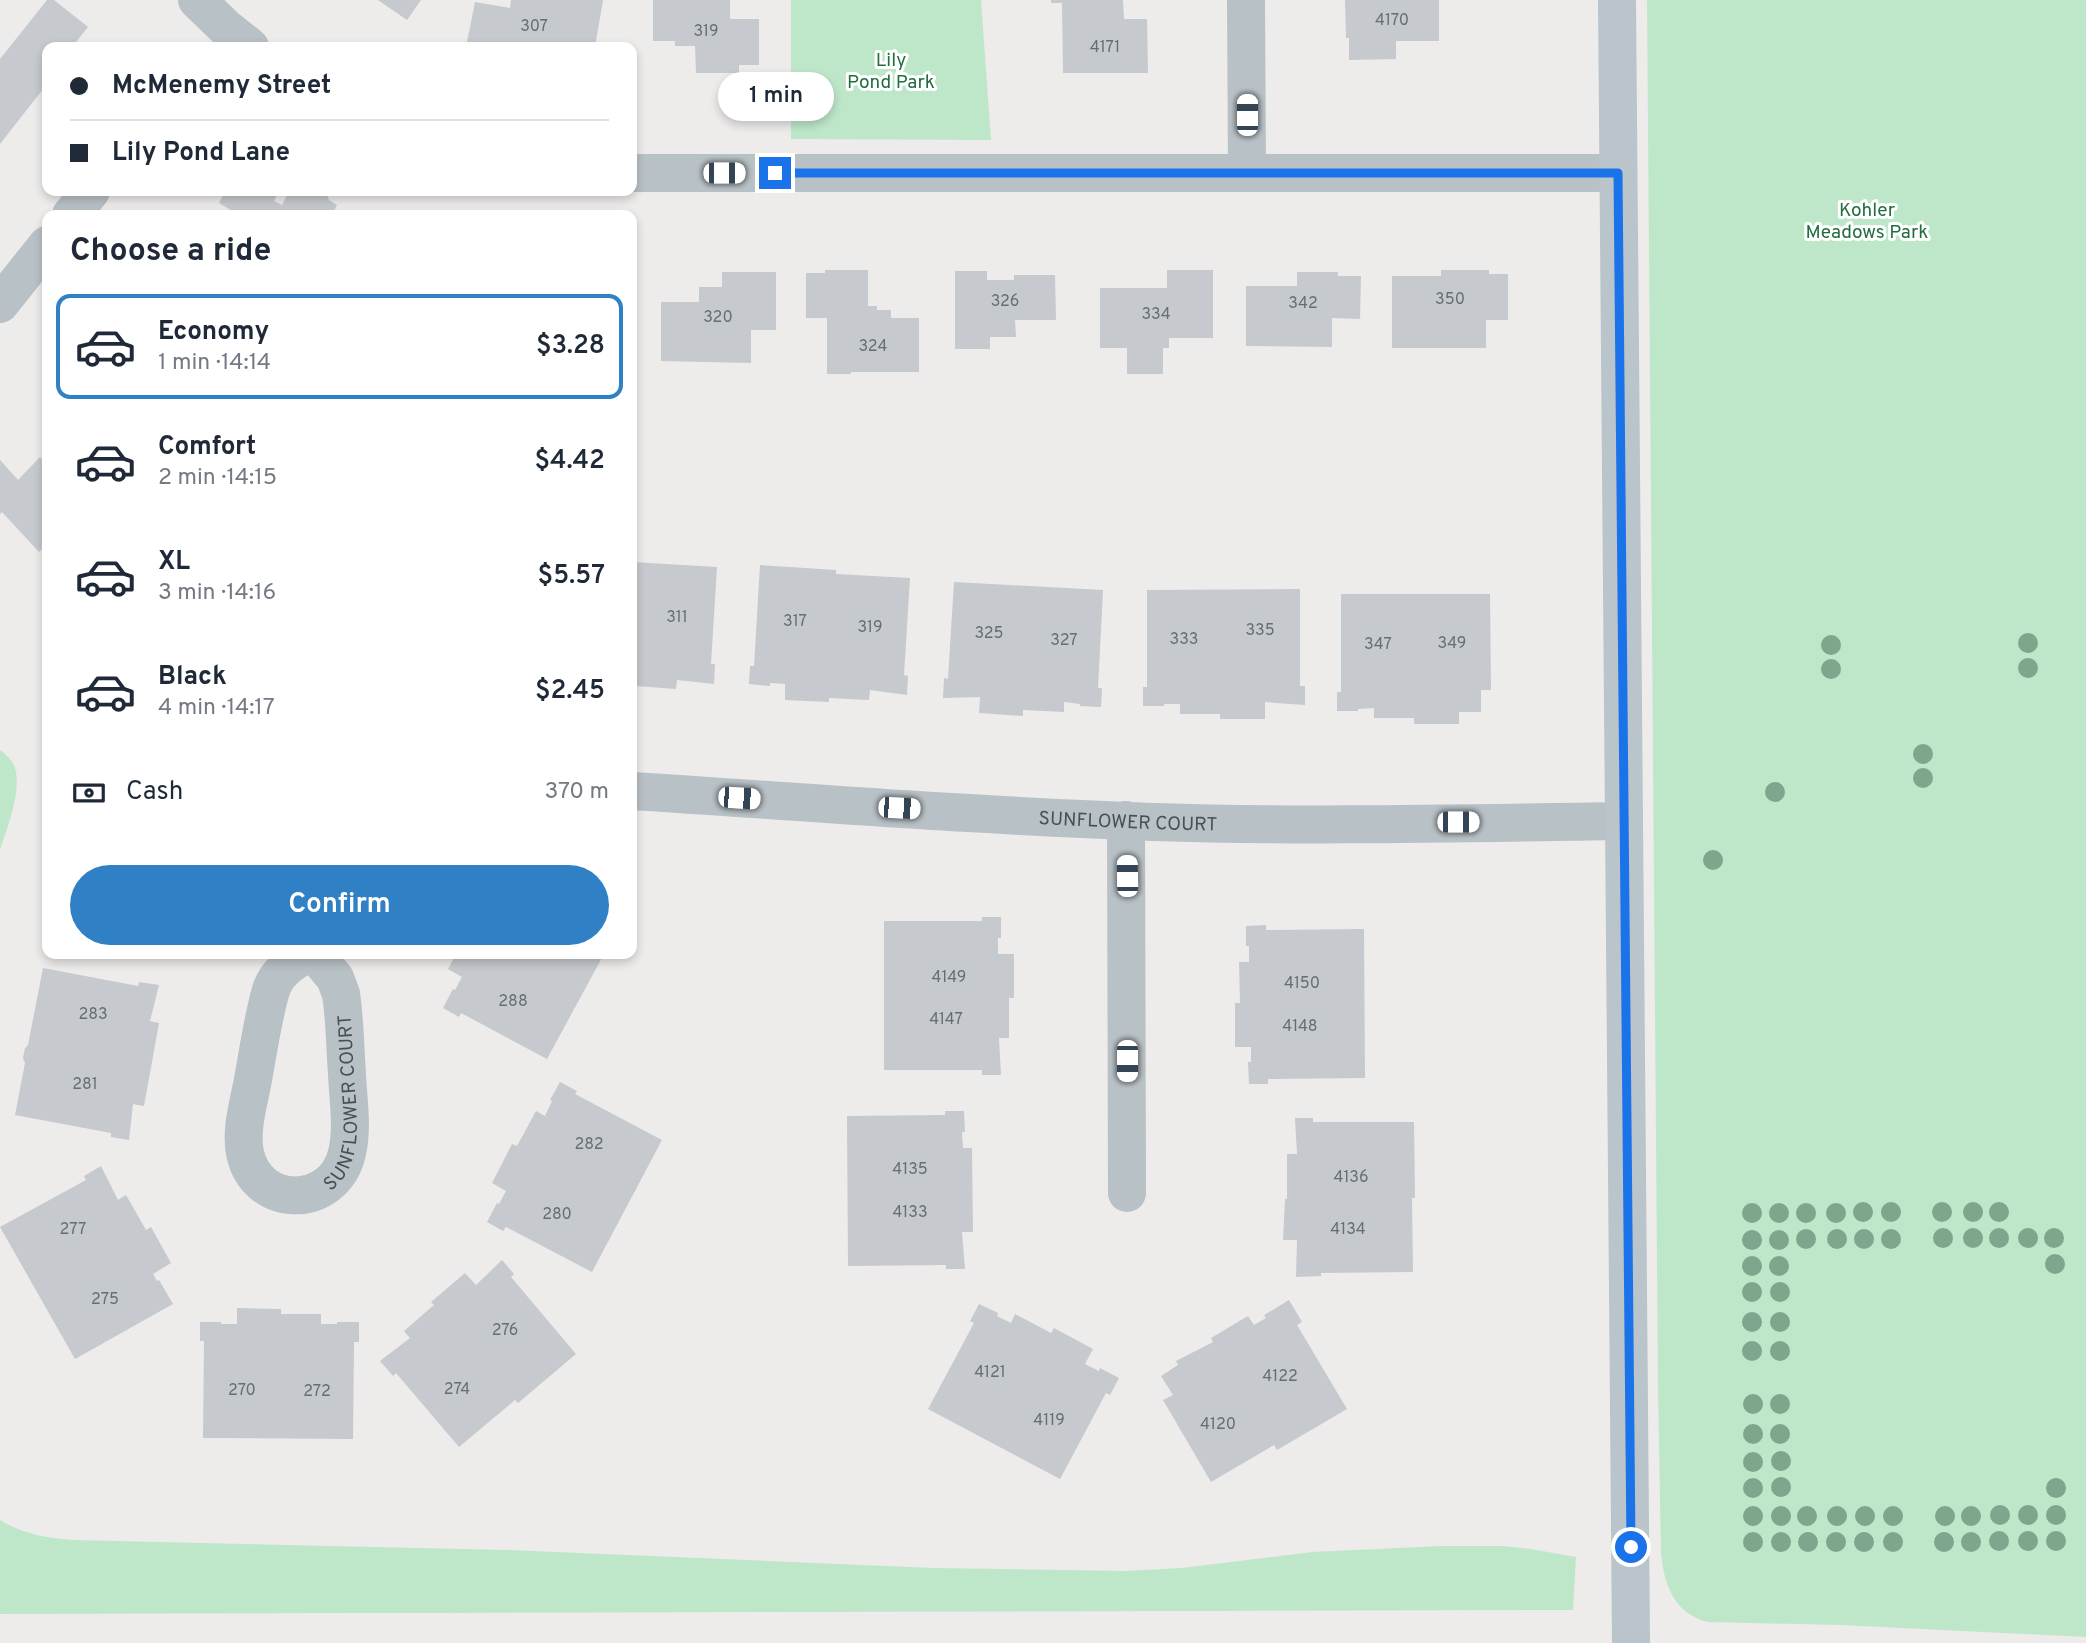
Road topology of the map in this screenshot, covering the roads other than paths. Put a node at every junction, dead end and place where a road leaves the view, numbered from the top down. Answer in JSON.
{"nodes":[{"id":1,"x":197,"y":0,"type":"edge"},
{"id":2,"x":1246,"y":0,"type":"edge"},
{"id":3,"x":1617,"y":0,"type":"edge"},
{"id":4,"x":228,"y":41,"type":"edge"},
{"id":5,"x":637,"y":173,"type":"edge"},
{"id":6,"x":1247,"y":173,"type":"junction"},
{"id":7,"x":1618,"y":173,"type":"junction"},
{"id":8,"x":88,"y":196,"type":"edge"},
{"id":9,"x":75,"y":210,"type":"edge"},
{"id":10,"x":42,"y":251,"type":"edge"},
{"id":11,"x":0,"y":304,"type":"edge"},
{"id":12,"x":637,"y":791,"type":"edge"},
{"id":13,"x":1126,"y":820,"type":"junction"},
{"id":14,"x":1624,"y":821,"type":"junction"},
{"id":15,"x":299,"y":959,"type":"edge"},
{"id":16,"x":319,"y":959,"type":"edge"},
{"id":17,"x":1127,"y":1193,"type":"dead end"},
{"id":18,"x":1631,"y":1643,"type":"edge"}],
"edges":[{"from":1,"to":4,"type":"street"},
{"from":2,"to":6,"type":"street"},
{"from":3,"to":7,"type":"street"},
{"from":5,"to":6,"type":"street"},
{"from":6,"to":7,"type":"street"},
{"from":7,"to":14,"type":"street"},
{"from":8,"to":9,"type":"street"},
{"from":10,"to":11,"type":"street"},
{"from":12,"to":13,"type":"street","name":"SUNFLOWER COURT"},
{"from":13,"to":14,"type":"street","name":"SUNFLOWER COURT"},
{"from":13,"to":17,"type":"street"},
{"from":14,"to":18,"type":"street"},
{"from":15,"to":16,"type":"street","name":"SUNFLOWER COURT"}]}
